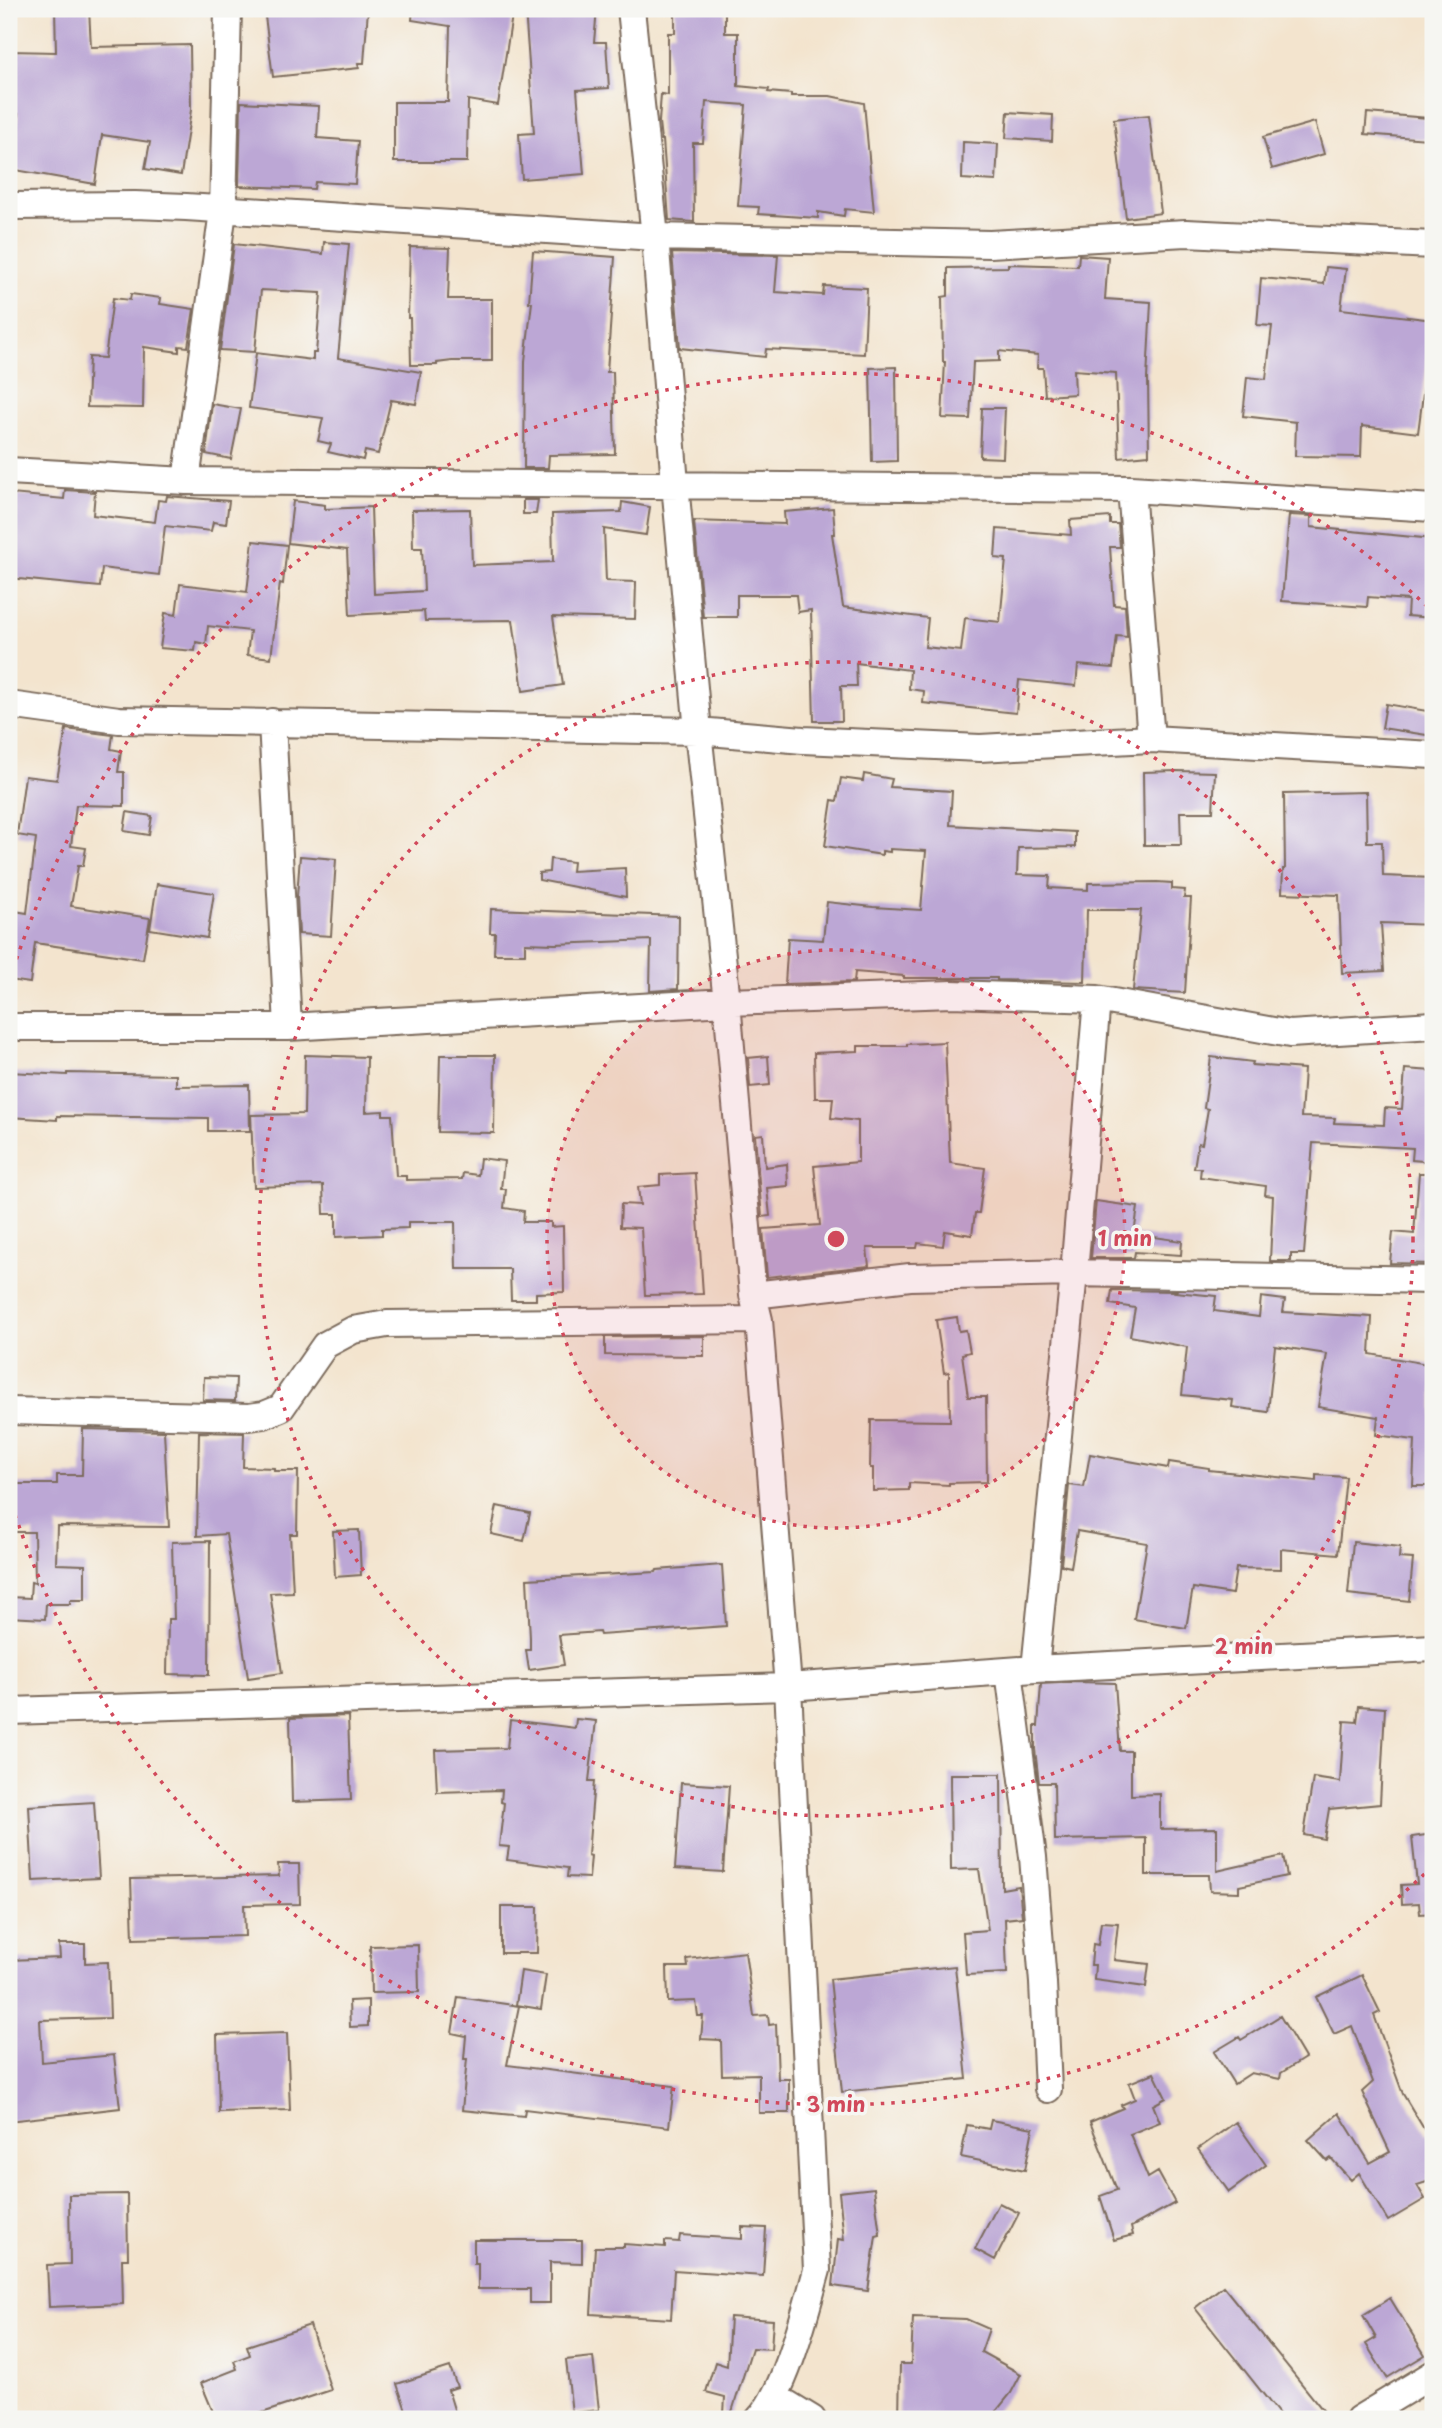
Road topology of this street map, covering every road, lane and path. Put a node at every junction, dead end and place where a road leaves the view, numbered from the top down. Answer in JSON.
{"nodes":[{"id":1,"x":228,"y":9,"type":"edge"},
{"id":2,"x":631,"y":9,"type":"edge"},
{"id":3,"x":9,"y":205,"type":"edge"},
{"id":4,"x":223,"y":211,"type":"junction"},
{"id":5,"x":655,"y":237,"type":"junction"},
{"id":6,"x":1433,"y":245,"type":"edge"},
{"id":7,"x":9,"y":471,"type":"edge"},
{"id":8,"x":186,"y":481,"type":"junction"},
{"id":9,"x":675,"y":484,"type":"junction"},
{"id":10,"x":1131,"y":489,"type":"junction"},
{"id":11,"x":1433,"y":508,"type":"edge"},
{"id":12,"x":9,"y":705,"type":"edge"},
{"id":13,"x":272,"y":722,"type":"junction"},
{"id":14,"x":698,"y":731,"type":"junction"},
{"id":15,"x":1151,"y":739,"type":"junction"},
{"id":16,"x":1433,"y":755,"type":"edge"},
{"id":17,"x":1097,"y":999,"type":"junction"},
{"id":18,"x":727,"y":1002,"type":"junction"},
{"id":19,"x":1433,"y":1025,"type":"edge"},
{"id":20,"x":9,"y":1027,"type":"edge"},
{"id":21,"x":288,"y":1027,"type":"junction"},
{"id":22,"x":1074,"y":1273,"type":"junction"},
{"id":23,"x":1433,"y":1280,"type":"edge"},
{"id":24,"x":756,"y":1307,"type":"junction"},
{"id":25,"x":9,"y":1412,"type":"edge"},
{"id":26,"x":1433,"y":1648,"type":"edge"},
{"id":27,"x":1022,"y":1670,"type":"junction"},
{"id":28,"x":788,"y":1686,"type":"junction"},
{"id":29,"x":9,"y":1711,"type":"edge"},
{"id":30,"x":1048,"y":2089,"type":"dead end"},
{"id":31,"x":1433,"y":2374,"type":"edge"},
{"id":32,"x":775,"y":2397,"type":"junction"},
{"id":33,"x":759,"y":2419,"type":"edge"},
{"id":34,"x":812,"y":2419,"type":"edge"},
{"id":35,"x":1359,"y":2419,"type":"edge"}],
"edges":[{"from":1,"to":4,"type":"street"},
{"from":2,"to":5,"type":"street"},
{"from":3,"to":4,"type":"street"},
{"from":4,"to":5,"type":"street"},
{"from":4,"to":8,"type":"street"},
{"from":5,"to":6,"type":"street"},
{"from":5,"to":9,"type":"street"},
{"from":7,"to":8,"type":"street"},
{"from":8,"to":9,"type":"street"},
{"from":9,"to":10,"type":"street"},
{"from":9,"to":14,"type":"street"},
{"from":10,"to":11,"type":"street"},
{"from":10,"to":15,"type":"street"},
{"from":12,"to":13,"type":"street"},
{"from":13,"to":14,"type":"street"},
{"from":13,"to":21,"type":"street"},
{"from":14,"to":15,"type":"street"},
{"from":14,"to":18,"type":"street"},
{"from":15,"to":16,"type":"street"},
{"from":17,"to":18,"type":"street"},
{"from":17,"to":19,"type":"street"},
{"from":17,"to":22,"type":"street"},
{"from":18,"to":21,"type":"street"},
{"from":18,"to":24,"type":"street"},
{"from":20,"to":21,"type":"street"},
{"from":22,"to":23,"type":"street"},
{"from":22,"to":24,"type":"street"},
{"from":22,"to":27,"type":"street"},
{"from":24,"to":25,"type":"street"},
{"from":24,"to":28,"type":"street"},
{"from":26,"to":27,"type":"street"},
{"from":27,"to":28,"type":"street"},
{"from":27,"to":30,"type":"street"},
{"from":28,"to":29,"type":"street"},
{"from":28,"to":32,"type":"street"},
{"from":31,"to":35,"type":"street"},
{"from":32,"to":33,"type":"street"},
{"from":32,"to":34,"type":"street"}]}
